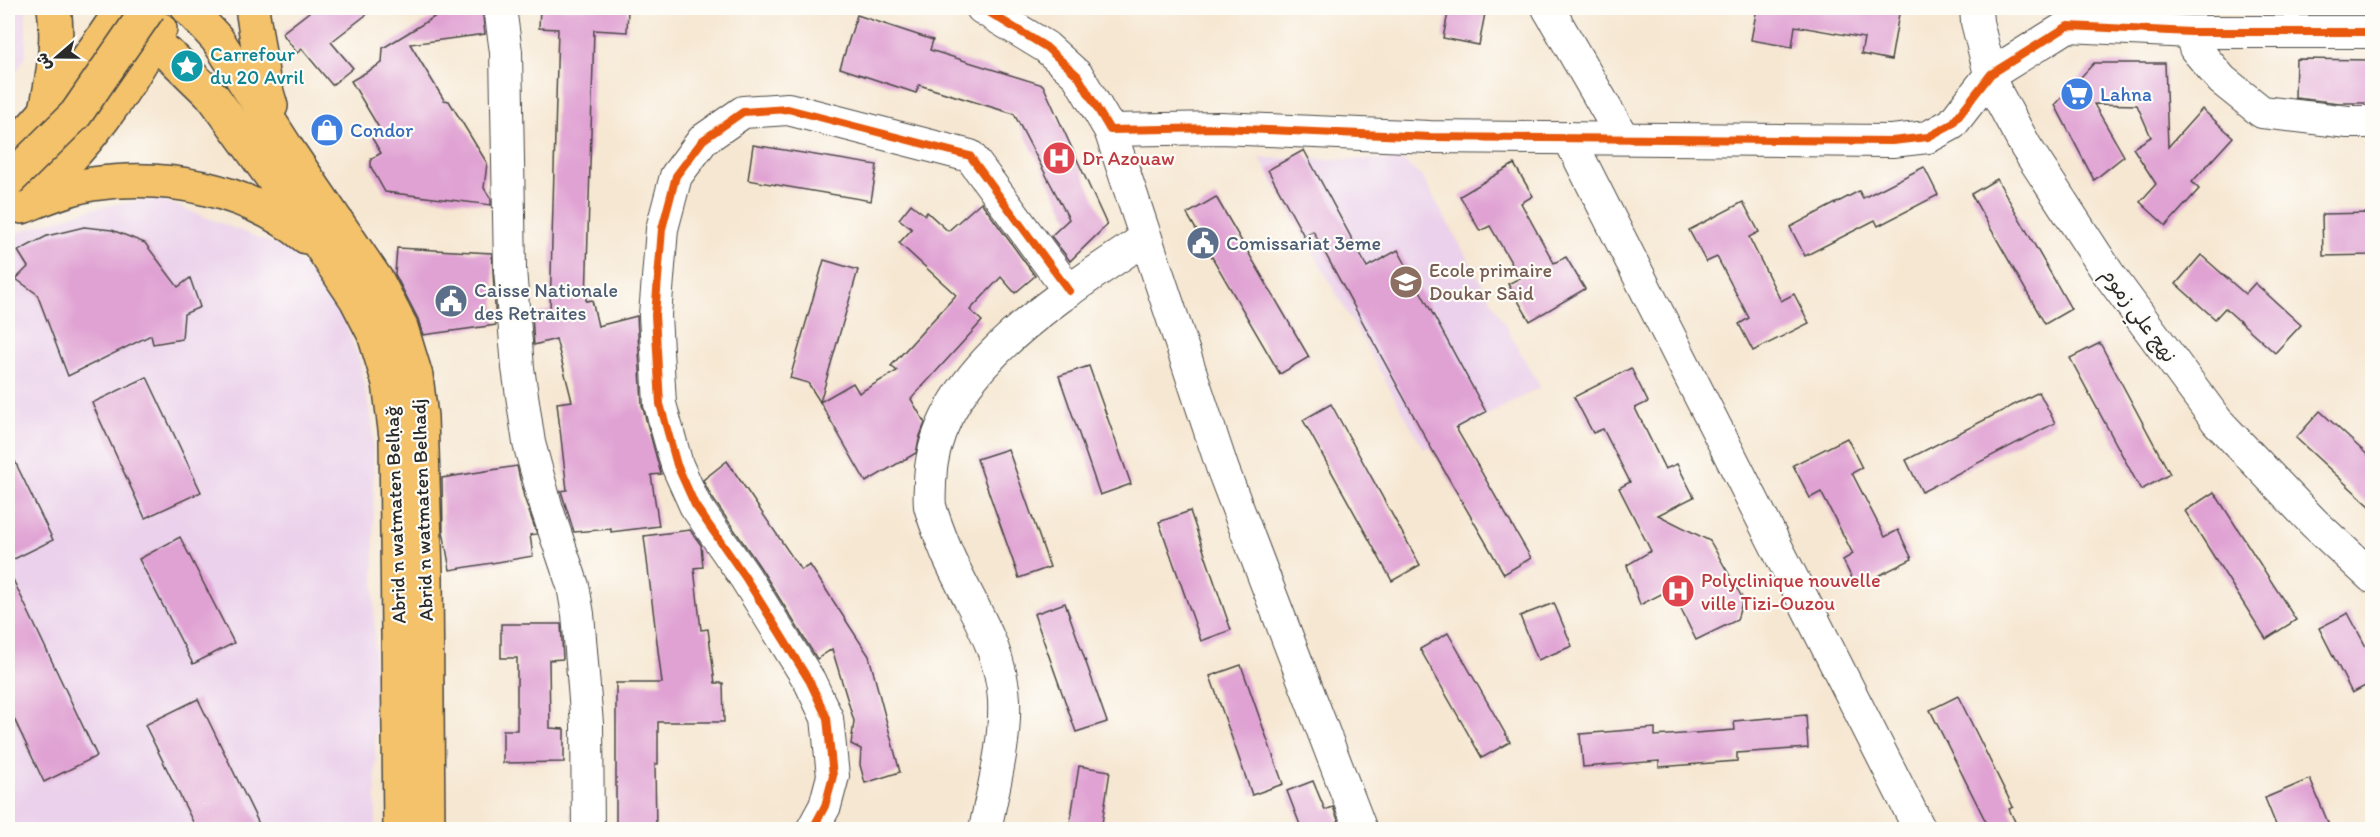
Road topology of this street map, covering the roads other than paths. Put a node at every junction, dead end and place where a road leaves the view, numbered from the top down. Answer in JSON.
{"nodes":[{"id":1,"x":54,"y":8,"type":"edge"},
{"id":2,"x":252,"y":8,"type":"edge"},
{"id":3,"x":500,"y":8,"type":"edge"},
{"id":4,"x":982,"y":8,"type":"edge"},
{"id":5,"x":1548,"y":8,"type":"edge"},
{"id":6,"x":1976,"y":8,"type":"edge"},
{"id":7,"x":155,"y":17,"type":"edge"},
{"id":8,"x":2191,"y":32,"type":"junction"},
{"id":9,"x":2373,"y":32,"type":"edge"},
{"id":10,"x":1991,"y":74,"type":"junction"},
{"id":11,"x":45,"y":116,"type":"junction"},
{"id":12,"x":2373,"y":122,"type":"edge"},
{"id":13,"x":1110,"y":130,"type":"junction"},
{"id":14,"x":1569,"y":138,"type":"junction"},
{"id":15,"x":1623,"y":138,"type":"junction"},
{"id":16,"x":288,"y":150,"type":"junction"},
{"id":17,"x":8,"y":152,"type":"edge"},
{"id":18,"x":12,"y":202,"type":"edge"},
{"id":19,"x":1146,"y":238,"type":"junction"},
{"id":20,"x":326,"y":253,"type":"junction"},
{"id":21,"x":1069,"y":291,"type":"junction"},
{"id":22,"x":2373,"y":577,"type":"edge"},
{"id":23,"x":400,"y":830,"type":"edge"},
{"id":24,"x":428,"y":830,"type":"edge"},
{"id":25,"x":588,"y":830,"type":"edge"},
{"id":26,"x":812,"y":830,"type":"edge"},
{"id":27,"x":985,"y":830,"type":"edge"},
{"id":28,"x":1361,"y":830,"type":"edge"},
{"id":29,"x":1920,"y":830,"type":"edge"}],
"edges":[{"from":1,"to":11,"type":"main road"},
{"from":2,"to":16,"type":"main road"},
{"from":3,"to":25,"type":"street"},
{"from":4,"to":13,"type":"street"},
{"from":5,"to":15,"type":"street"},
{"from":6,"to":10,"type":"street","name":"نهج علي زموم"},
{"from":7,"to":11,"type":"main road"},
{"from":7,"to":16,"type":"main road","name":"Abrid n watmaten Belhadj"},
{"from":7,"to":18,"type":"main road","bridge":true},
{"from":7,"to":20,"type":"main road","name":"Abrid n watmaten Belḥaǧ"},
{"from":8,"to":9,"type":"street"},
{"from":8,"to":10,"type":"street"},
{"from":8,"to":12,"type":"street"},
{"from":10,"to":15,"type":"street"},
{"from":10,"to":22,"type":"street","name":"نهج علي زموم"},
{"from":11,"to":17,"type":"main road"},
{"from":13,"to":14,"type":"street"},
{"from":13,"to":19,"type":"street"},
{"from":14,"to":15,"type":"street"},
{"from":14,"to":29,"type":"street"},
{"from":16,"to":24,"type":"main road","name":"Abrid n watmaten Belhadj"},
{"from":18,"to":20,"type":"main road"},
{"from":19,"to":21,"type":"street"},
{"from":19,"to":28,"type":"street"},
{"from":20,"to":23,"type":"main road","name":"Abrid n watmaten Belḥaǧ"},
{"from":21,"to":26,"type":"street"},
{"from":21,"to":27,"type":"street"}]}
